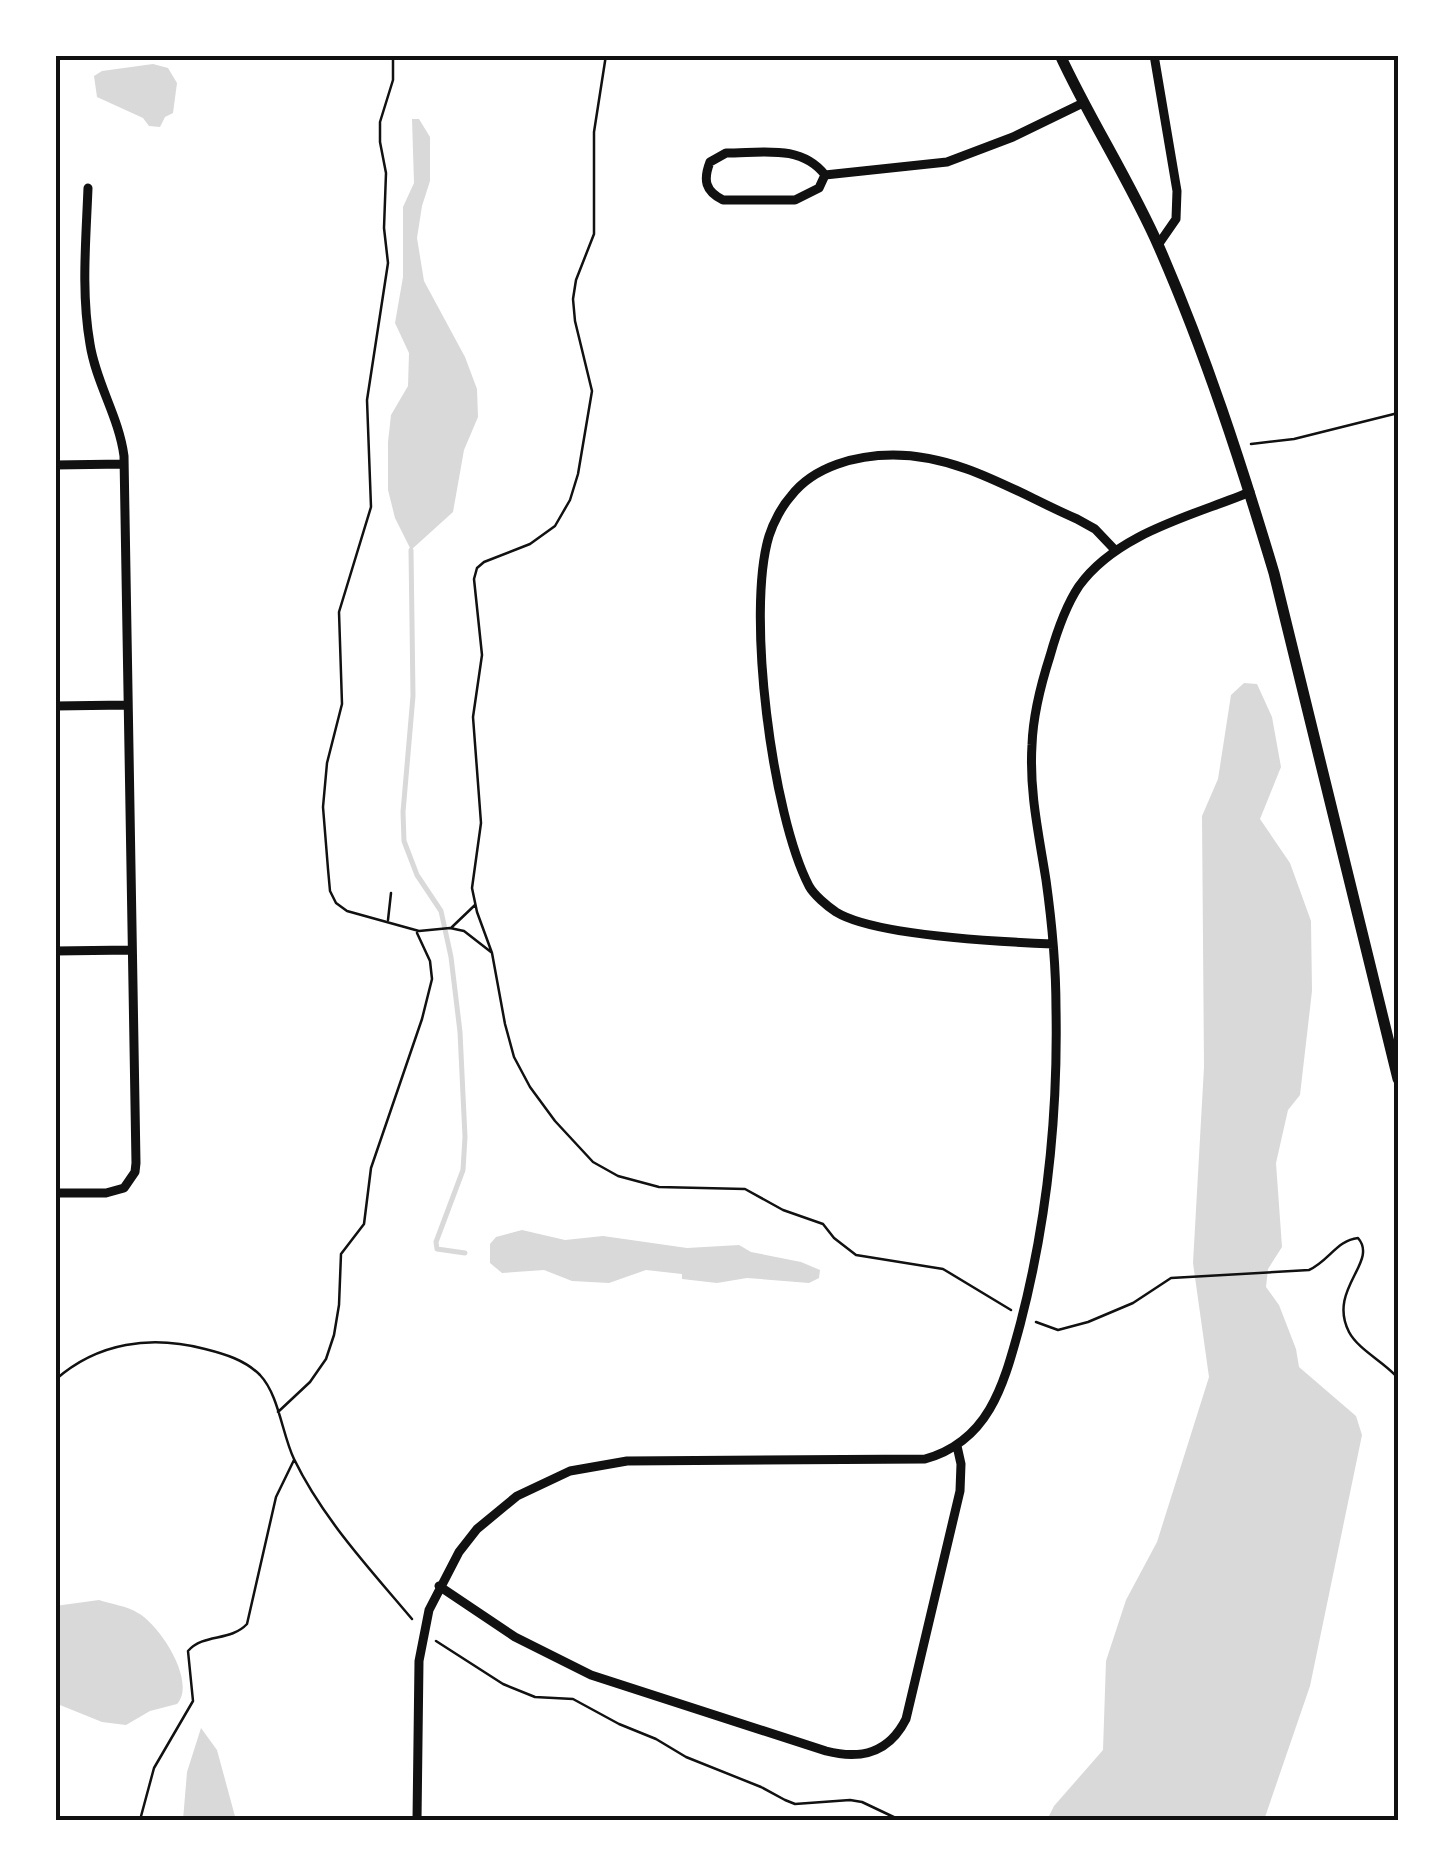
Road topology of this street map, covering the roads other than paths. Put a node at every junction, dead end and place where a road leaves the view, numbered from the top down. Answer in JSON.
{"nodes":[{"id":1,"x":1060,"y":55,"type":"edge"},
{"id":2,"x":1154,"y":55,"type":"edge"},
{"id":3,"x":1083,"y":104,"type":"junction"},
{"id":4,"x":825,"y":175,"type":"junction"},
{"id":5,"x":88,"y":188,"type":"dead end"},
{"id":6,"x":1158,"y":245,"type":"junction"},
{"id":7,"x":124,"y":464,"type":"junction"},
{"id":8,"x":55,"y":465,"type":"edge"},
{"id":9,"x":1250,"y":492,"type":"junction"},
{"id":10,"x":1115,"y":550,"type":"junction"},
{"id":11,"x":127,"y":705,"type":"junction"},
{"id":12,"x":55,"y":706,"type":"edge"},
{"id":13,"x":1053,"y":944,"type":"junction"},
{"id":14,"x":55,"y":950,"type":"edge"},
{"id":15,"x":131,"y":950,"type":"junction"},
{"id":16,"x":1398,"y":1079,"type":"edge"},
{"id":17,"x":55,"y":1193,"type":"edge"},
{"id":18,"x":958,"y":1446,"type":"junction"},
{"id":19,"x":439,"y":1586,"type":"junction"},
{"id":20,"x":417,"y":1820,"type":"edge"}],
"edges":[{"from":1,"to":3,"type":"street"},
{"from":2,"to":6,"type":"street"},
{"from":3,"to":4,"type":"street"},
{"from":3,"to":6,"type":"street"},
{"from":4,"to":4,"type":"street"},
{"from":5,"to":7,"type":"street"},
{"from":6,"to":9,"type":"street"},
{"from":7,"to":8,"type":"street"},
{"from":7,"to":11,"type":"street"},
{"from":9,"to":10,"type":"street"},
{"from":9,"to":16,"type":"street"},
{"from":10,"to":13,"type":"street"},
{"from":10,"to":13,"type":"street"},
{"from":11,"to":12,"type":"street"},
{"from":11,"to":15,"type":"street"},
{"from":13,"to":18,"type":"street"},
{"from":14,"to":15,"type":"street"},
{"from":15,"to":17,"type":"street"},
{"from":18,"to":19,"type":"street"},
{"from":18,"to":19,"type":"street"},
{"from":19,"to":20,"type":"street"}]}
